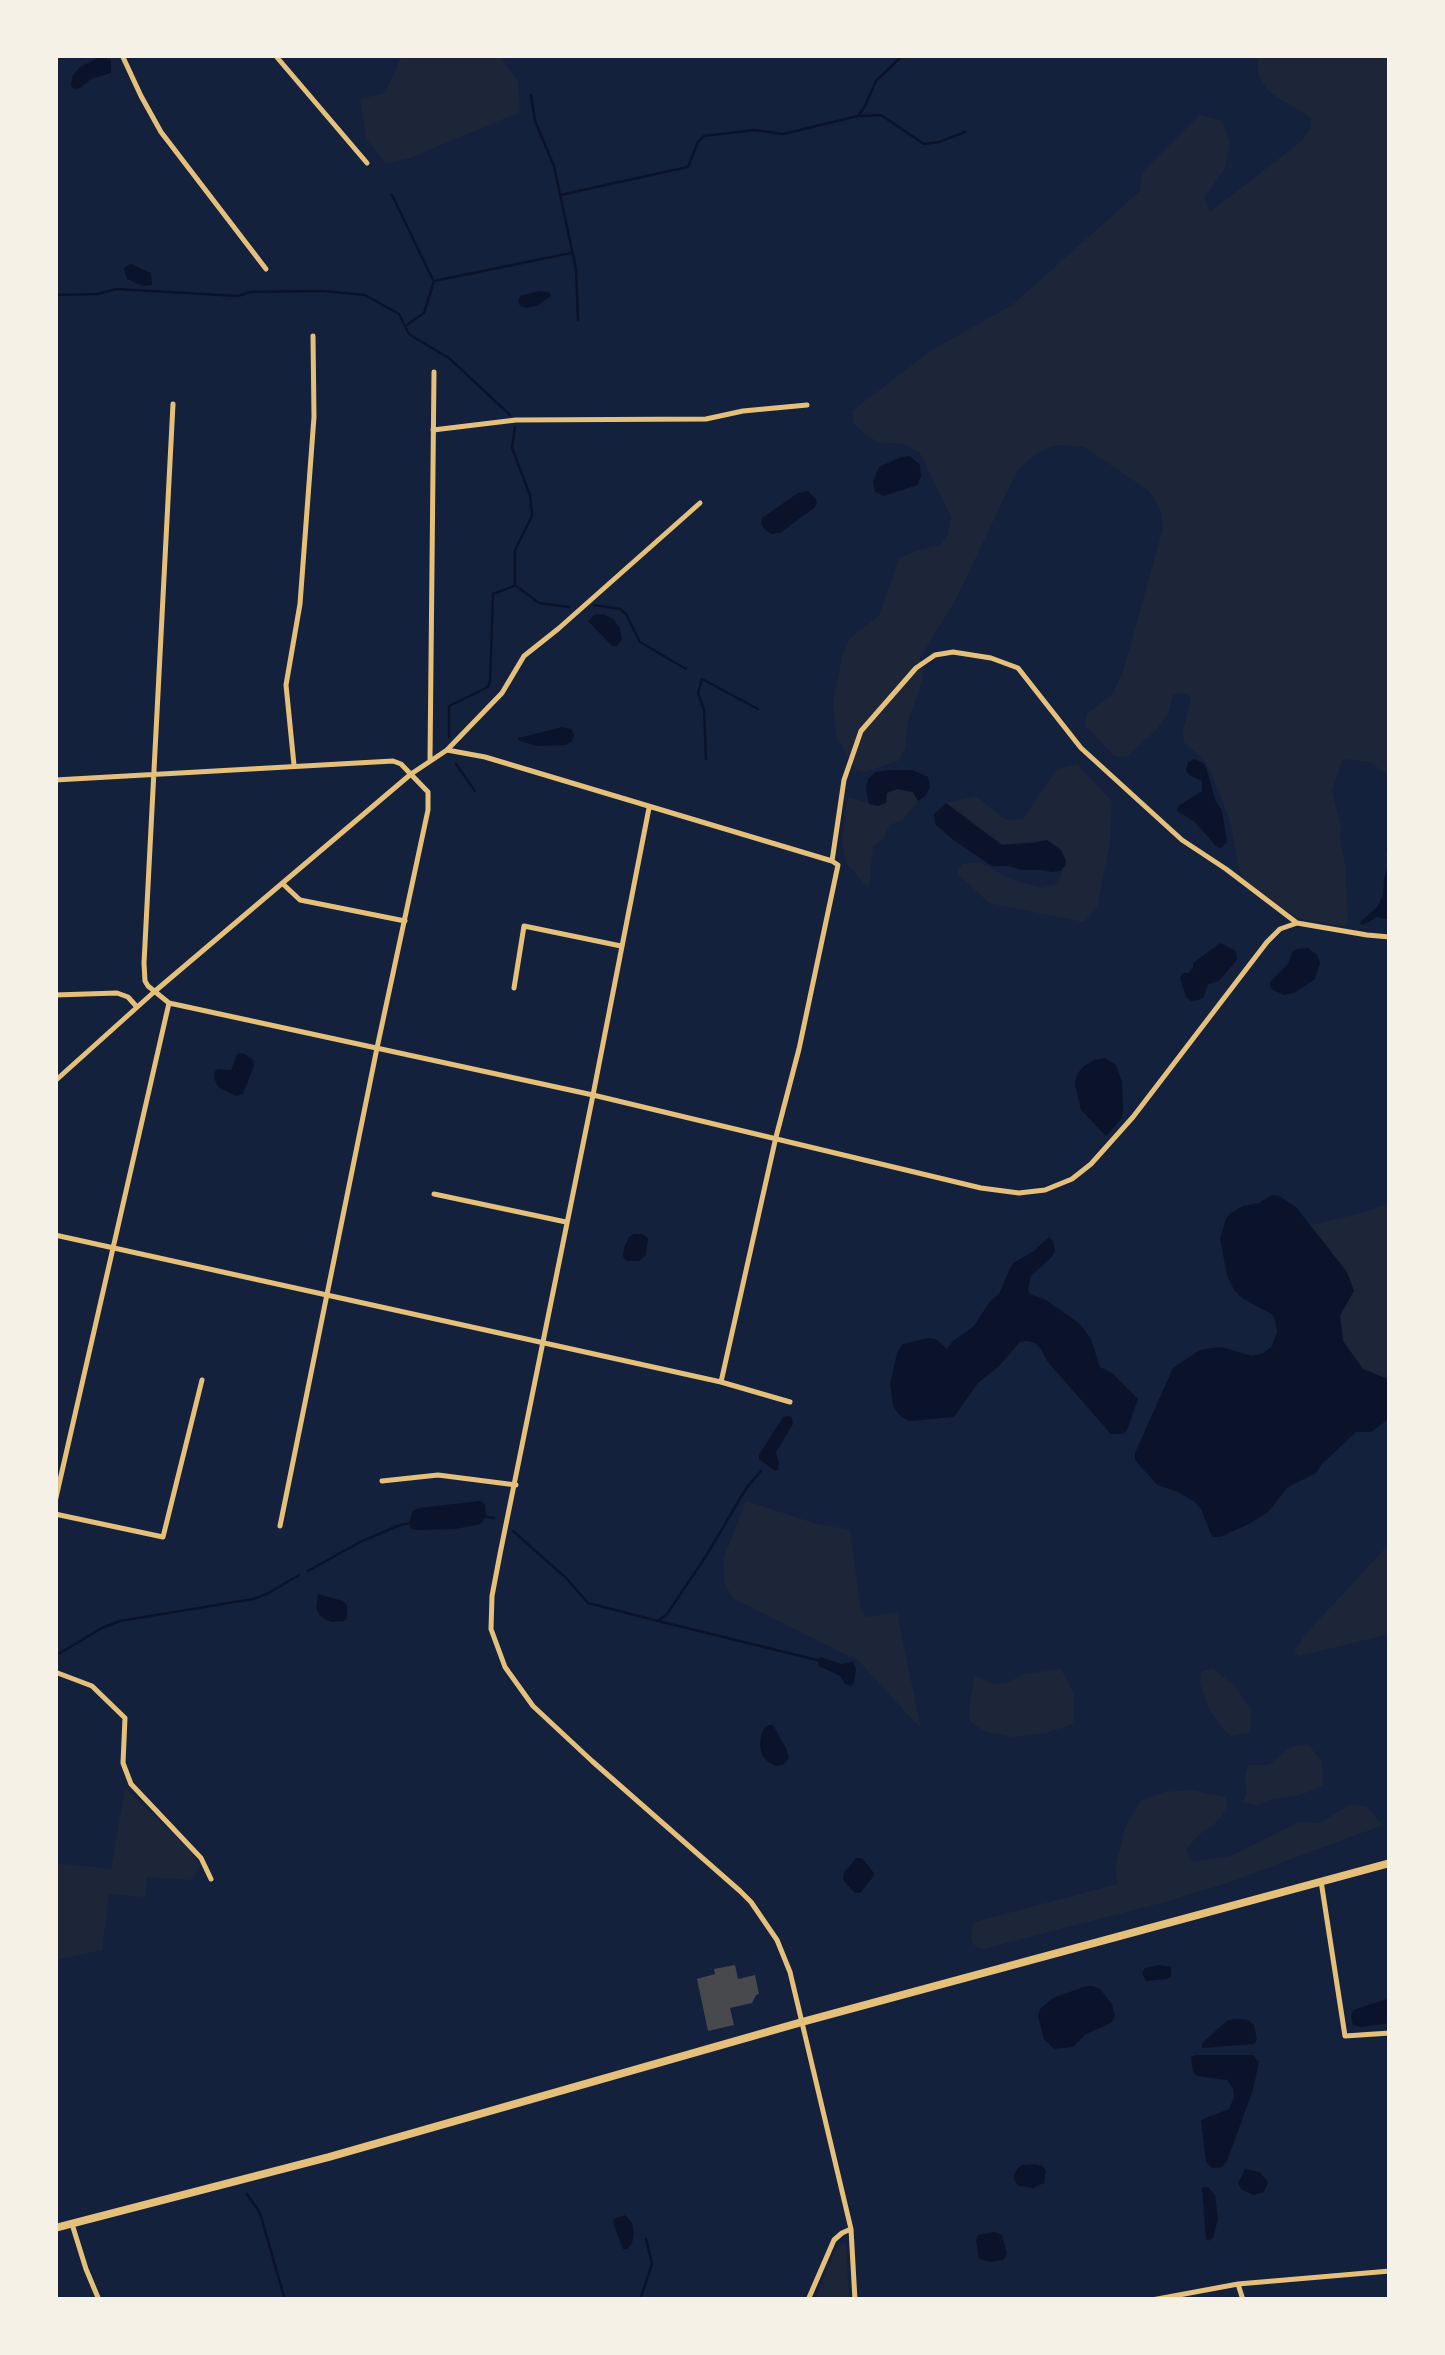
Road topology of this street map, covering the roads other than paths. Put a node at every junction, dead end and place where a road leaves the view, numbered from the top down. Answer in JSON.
{"nodes":[{"id":1,"x":122,"y":55,"type":"edge"},
{"id":2,"x":275,"y":55,"type":"edge"},
{"id":3,"x":366,"y":163,"type":"dead end"},
{"id":4,"x":266,"y":269,"type":"dead end"},
{"id":5,"x":313,"y":336,"type":"dead end"},
{"id":6,"x":434,"y":372,"type":"dead end"},
{"id":7,"x":173,"y":404,"type":"dead end"},
{"id":8,"x":806,"y":405,"type":"dead end"},
{"id":9,"x":433,"y":430,"type":"junction"},
{"id":10,"x":700,"y":503,"type":"dead end"},
{"id":11,"x":447,"y":750,"type":"junction"},
{"id":12,"x":430,"y":760,"type":"junction"},
{"id":13,"x":294,"y":766,"type":"junction"},
{"id":14,"x":411,"y":774,"type":"junction"},
{"id":15,"x":155,"y":775,"type":"junction"},
{"id":16,"x":55,"y":780,"type":"edge"},
{"id":17,"x":649,"y":808,"type":"junction"},
{"id":18,"x":835,"y":863,"type":"junction"},
{"id":19,"x":283,"y":884,"type":"junction"},
{"id":20,"x":405,"y":920,"type":"junction"},
{"id":21,"x":1297,"y":923,"type":"junction"},
{"id":22,"x":1390,"y":937,"type":"edge"},
{"id":23,"x":622,"y":947,"type":"junction"},
{"id":24,"x":514,"y":988,"type":"dead end"},
{"id":25,"x":154,"y":992,"type":"junction"},
{"id":26,"x":55,"y":995,"type":"edge"},
{"id":27,"x":169,"y":1002,"type":"junction"},
{"id":28,"x":137,"y":1007,"type":"junction"},
{"id":29,"x":377,"y":1048,"type":"junction"},
{"id":30,"x":55,"y":1081,"type":"edge"},
{"id":31,"x":594,"y":1095,"type":"junction"},
{"id":32,"x":776,"y":1138,"type":"junction"},
{"id":33,"x":434,"y":1194,"type":"dead end"},
{"id":34,"x":566,"y":1222,"type":"junction"},
{"id":35,"x":55,"y":1235,"type":"edge"},
{"id":36,"x":112,"y":1248,"type":"junction"},
{"id":37,"x":328,"y":1296,"type":"junction"},
{"id":38,"x":543,"y":1344,"type":"junction"},
{"id":39,"x":202,"y":1380,"type":"dead end"},
{"id":40,"x":720,"y":1382,"type":"junction"},
{"id":41,"x":790,"y":1402,"type":"dead end"},
{"id":42,"x":382,"y":1481,"type":"dead end"},
{"id":43,"x":516,"y":1485,"type":"junction"},
{"id":44,"x":55,"y":1502,"type":"edge"},
{"id":45,"x":55,"y":1514,"type":"edge"},
{"id":46,"x":280,"y":1526,"type":"dead end"},
{"id":47,"x":55,"y":1672,"type":"edge"},
{"id":48,"x":1390,"y":1863,"type":"edge"},
{"id":49,"x":211,"y":1879,"type":"dead end"},
{"id":50,"x":1321,"y":1881,"type":"junction"},
{"id":51,"x":802,"y":2022,"type":"junction"},
{"id":52,"x":1390,"y":2032,"type":"edge"},
{"id":53,"x":72,"y":2224,"type":"junction"},
{"id":54,"x":55,"y":2228,"type":"edge"},
{"id":55,"x":852,"y":2228,"type":"junction"},
{"id":56,"x":1390,"y":2271,"type":"edge"},
{"id":57,"x":1238,"y":2284,"type":"junction"},
{"id":58,"x":99,"y":2300,"type":"edge"},
{"id":59,"x":808,"y":2300,"type":"edge"},
{"id":60,"x":856,"y":2300,"type":"edge"},
{"id":61,"x":1152,"y":2300,"type":"edge"},
{"id":62,"x":1242,"y":2300,"type":"edge"}],
"edges":[{"from":1,"to":4,"type":"street"},
{"from":2,"to":3,"type":"street"},
{"from":5,"to":13,"type":"street"},
{"from":6,"to":9,"type":"street"},
{"from":7,"to":15,"type":"street"},
{"from":8,"to":9,"type":"street"},
{"from":9,"to":12,"type":"street"},
{"from":10,"to":11,"type":"street"},
{"from":11,"to":12,"type":"street"},
{"from":11,"to":17,"type":"street"},
{"from":12,"to":14,"type":"street"},
{"from":13,"to":14,"type":"street"},
{"from":13,"to":15,"type":"street"},
{"from":14,"to":19,"type":"street"},
{"from":14,"to":20,"type":"street"},
{"from":15,"to":16,"type":"street"},
{"from":15,"to":25,"type":"street"},
{"from":17,"to":18,"type":"street"},
{"from":17,"to":23,"type":"street"},
{"from":18,"to":21,"type":"street"},
{"from":18,"to":32,"type":"street"},
{"from":19,"to":20,"type":"street"},
{"from":19,"to":25,"type":"street"},
{"from":20,"to":29,"type":"street"},
{"from":21,"to":22,"type":"street"},
{"from":21,"to":32,"type":"street"},
{"from":23,"to":24,"type":"street"},
{"from":23,"to":31,"type":"street"},
{"from":25,"to":27,"type":"street"},
{"from":25,"to":28,"type":"street"},
{"from":26,"to":28,"type":"street"},
{"from":27,"to":29,"type":"street"},
{"from":27,"to":36,"type":"street"},
{"from":28,"to":30,"type":"street"},
{"from":29,"to":31,"type":"street"},
{"from":29,"to":37,"type":"street"},
{"from":31,"to":32,"type":"street"},
{"from":31,"to":34,"type":"street"},
{"from":32,"to":40,"type":"street"},
{"from":33,"to":34,"type":"street"},
{"from":34,"to":38,"type":"street"},
{"from":35,"to":36,"type":"street"},
{"from":36,"to":37,"type":"street"},
{"from":36,"to":44,"type":"street"},
{"from":37,"to":38,"type":"street"},
{"from":37,"to":46,"type":"street"},
{"from":38,"to":40,"type":"street"},
{"from":38,"to":43,"type":"street"},
{"from":39,"to":45,"type":"street"},
{"from":40,"to":41,"type":"street"},
{"from":42,"to":43,"type":"street"},
{"from":43,"to":51,"type":"street"},
{"from":47,"to":49,"type":"street"},
{"from":48,"to":50,"type":"main road"},
{"from":50,"to":51,"type":"main road"},
{"from":50,"to":52,"type":"street"},
{"from":51,"to":53,"type":"main road"},
{"from":51,"to":55,"type":"street"},
{"from":53,"to":54,"type":"main road"},
{"from":53,"to":58,"type":"street"},
{"from":55,"to":59,"type":"street"},
{"from":55,"to":60,"type":"street"},
{"from":56,"to":57,"type":"street"},
{"from":57,"to":61,"type":"street"},
{"from":57,"to":62,"type":"street"}]}
